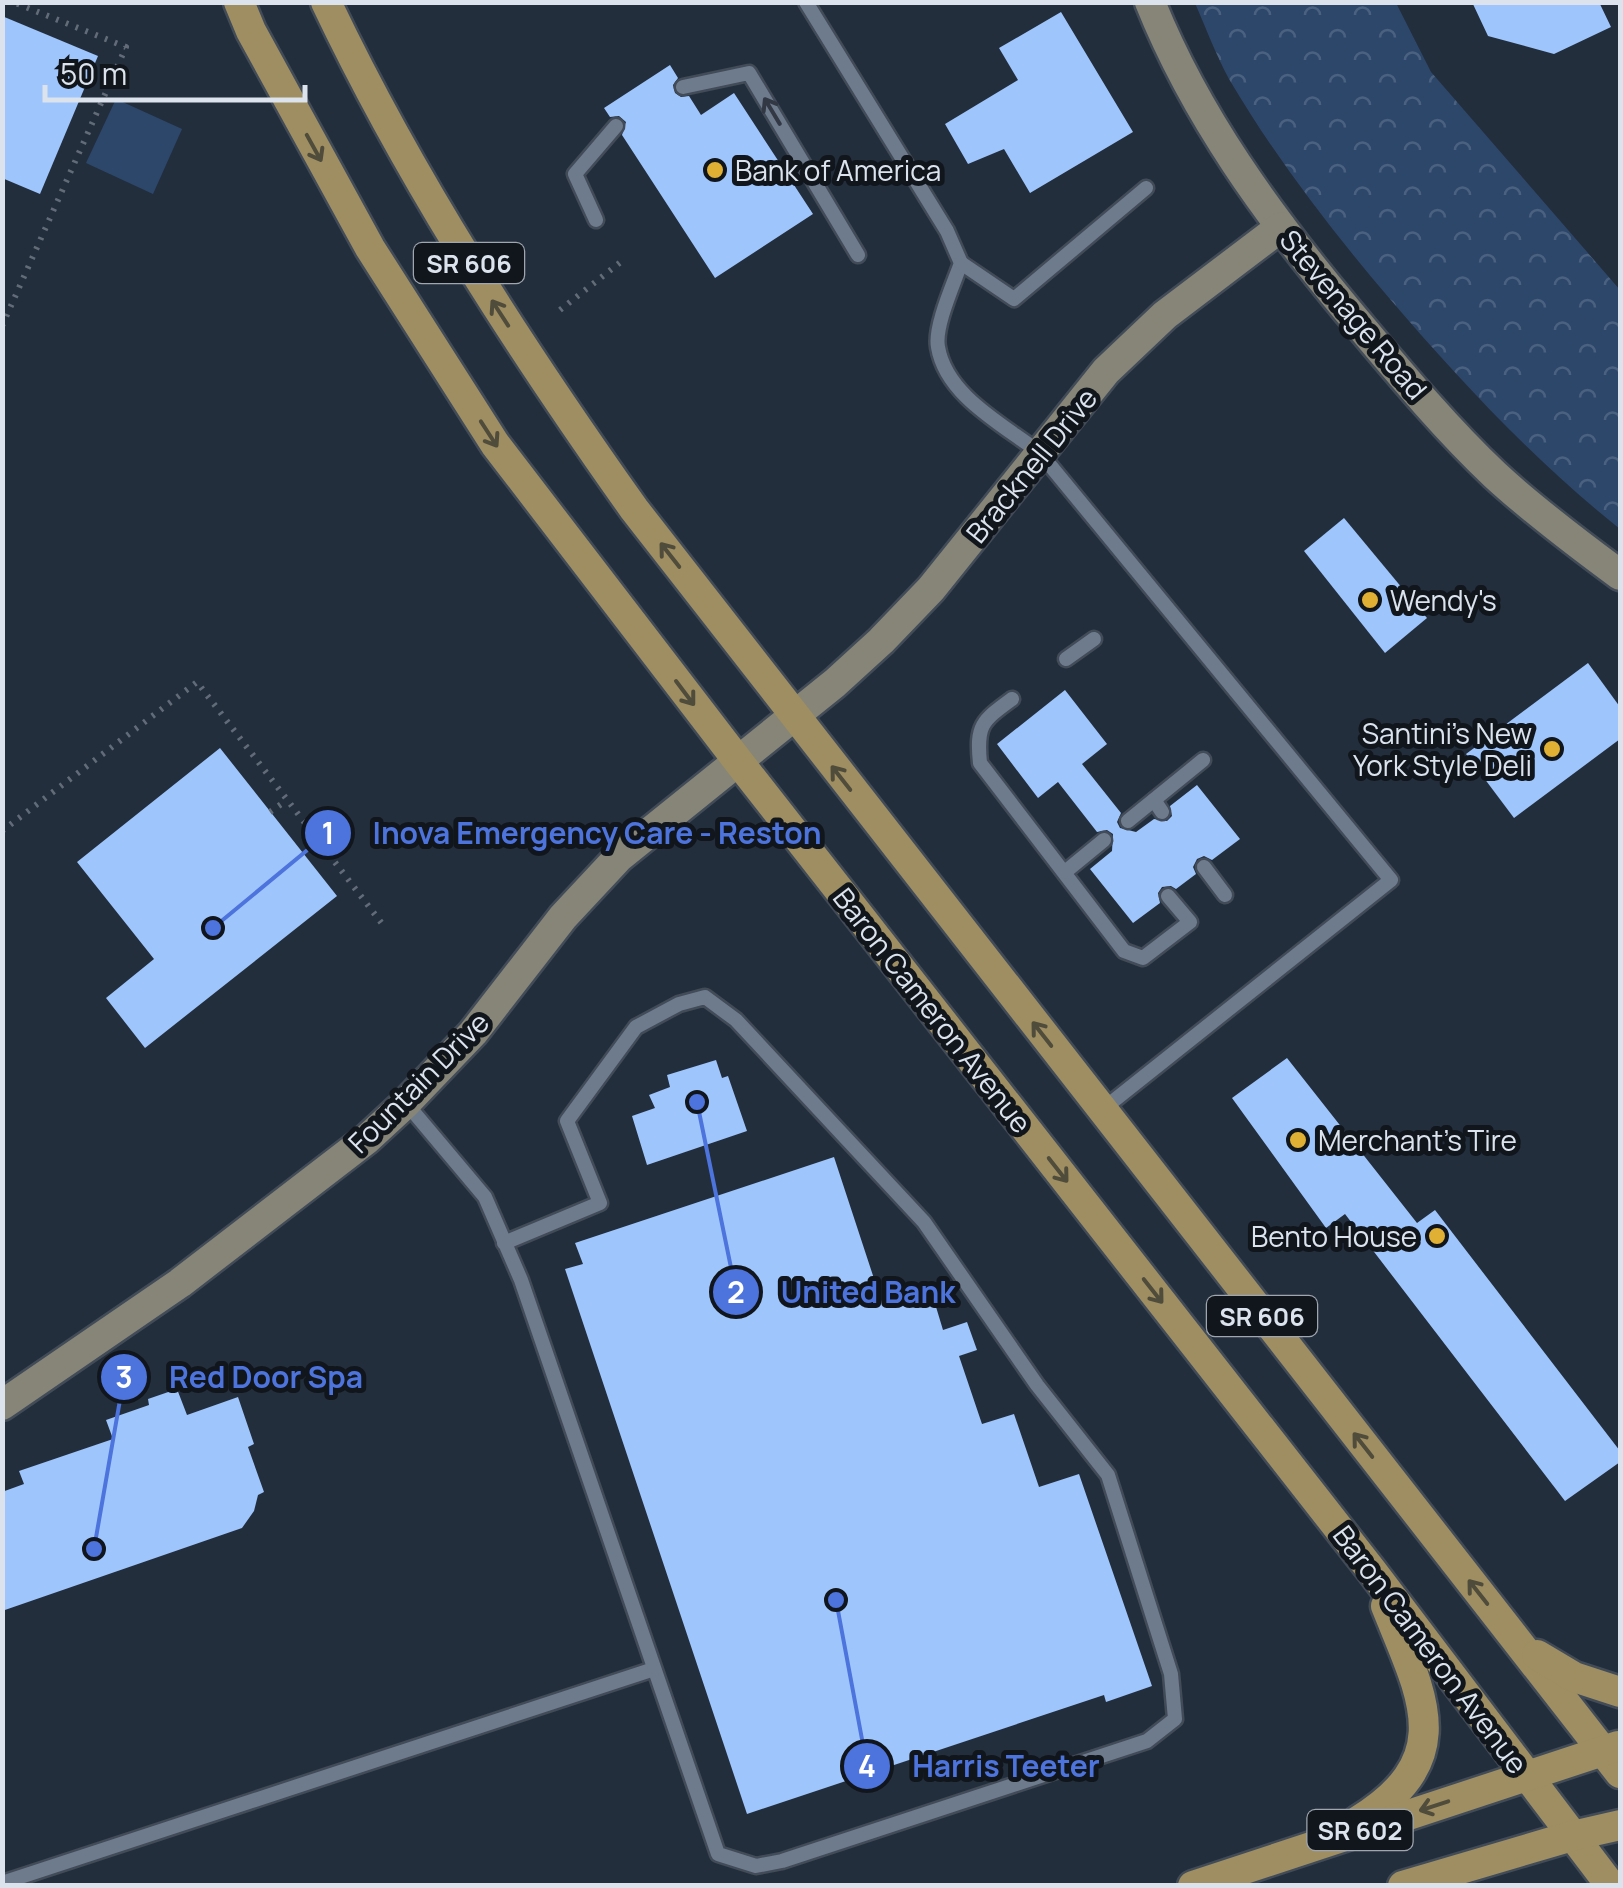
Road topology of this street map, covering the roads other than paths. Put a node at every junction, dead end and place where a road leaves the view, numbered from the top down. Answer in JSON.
{"nodes":[{"id":1,"x":238,"y":2,"type":"edge"},
{"id":2,"x":326,"y":2,"type":"edge"},
{"id":3,"x":806,"y":2,"type":"edge"},
{"id":4,"x":1150,"y":2,"type":"edge"},
{"id":5,"x":683,"y":87,"type":"dead end"},
{"id":6,"x":616,"y":126,"type":"dead end"},
{"id":7,"x":1146,"y":188,"type":"dead end"},
{"id":8,"x":596,"y":220,"type":"dead end"},
{"id":9,"x":1281,"y":227,"type":"junction"},
{"id":10,"x":858,"y":255,"type":"dead end"},
{"id":11,"x":961,"y":263,"type":"junction"},
{"id":12,"x":1040,"y":453,"type":"junction"},
{"id":13,"x":1620,"y":576,"type":"edge"},
{"id":14,"x":1094,"y":638,"type":"dead end"},
{"id":15,"x":1066,"y":660,"type":"dead end"},
{"id":16,"x":1012,"y":699,"type":"dead end"},
{"id":17,"x":794,"y":715,"type":"junction"},
{"id":18,"x":1202,"y":760,"type":"dead end"},
{"id":19,"x":738,"y":761,"type":"junction"},
{"id":20,"x":1128,"y":821,"type":"dead end"},
{"id":21,"x":1104,"y":840,"type":"dead end"},
{"id":22,"x":1204,"y":867,"type":"dead end"},
{"id":23,"x":1065,"y":872,"type":"junction"},
{"id":24,"x":1225,"y":895,"type":"dead end"},
{"id":25,"x":1168,"y":896,"type":"dead end"},
{"id":26,"x":406,"y":1103,"type":"junction"},
{"id":27,"x":1102,"y":1110,"type":"junction"},
{"id":28,"x":504,"y":1243,"type":"junction"},
{"id":29,"x":2,"y":1405,"type":"edge"},
{"id":30,"x":1372,"y":1571,"type":"junction"},
{"id":31,"x":1512,"y":1635,"type":"junction"},
{"id":32,"x":654,"y":1669,"type":"junction"},
{"id":33,"x":1620,"y":1692,"type":"edge"},
{"id":34,"x":1615,"y":1756,"type":"edge"},
{"id":35,"x":1526,"y":1776,"type":"junction"},
{"id":36,"x":1620,"y":1825,"type":"edge"},
{"id":37,"x":1572,"y":1836,"type":"junction"},
{"id":38,"x":1326,"y":1842,"type":"junction"},
{"id":39,"x":2,"y":1883,"type":"edge"},
{"id":40,"x":1194,"y":1886,"type":"edge"},
{"id":41,"x":1403,"y":1886,"type":"edge"},
{"id":42,"x":1611,"y":1886,"type":"edge"}],
"edges":[{"from":1,"to":19,"type":"main road","name":"Baron Cameron Avenue","number":"SR 606","one_way":true},
{"from":17,"to":2,"type":"main road","number":"SR 606","one_way":true},
{"from":3,"to":11,"type":"lane"},
{"from":4,"to":9,"type":"street","name":"Stevenage Road"},
{"from":10,"to":5,"type":"lane","one_way":true},
{"from":6,"to":8,"type":"lane"},
{"from":7,"to":11,"type":"lane"},
{"from":9,"to":12,"type":"street","name":"Bracknell Drive"},
{"from":9,"to":13,"type":"street","name":"Stevenage Road"},
{"from":11,"to":12,"type":"lane"},
{"from":12,"to":17,"type":"street","name":"Bracknell Drive"},
{"from":12,"to":27,"type":"lane"},
{"from":14,"to":15,"type":"lane"},
{"from":16,"to":23,"type":"lane"},
{"from":17,"to":19,"type":"street","name":"Fountain Drive"},
{"from":27,"to":17,"type":"main road","number":"SR 606","one_way":true},
{"from":18,"to":20,"type":"lane"},
{"from":19,"to":26,"type":"street","name":"Fountain Drive"},
{"from":19,"to":30,"type":"main road","name":"Baron Cameron Avenue","number":"SR 606","one_way":true},
{"from":21,"to":23,"type":"lane"},
{"from":22,"to":24,"type":"lane"},
{"from":23,"to":25,"type":"lane"},
{"from":26,"to":28,"type":"lane"},
{"from":26,"to":29,"type":"street","name":"Fountain Drive"},
{"from":31,"to":27,"type":"main road","number":"SR 606","one_way":true},
{"from":28,"to":32,"type":"lane"},
{"from":28,"to":32,"type":"lane"},
{"from":30,"to":35,"type":"main road","name":"Baron Cameron Avenue","number":"SR 606"},
{"from":30,"to":38,"type":"main road"},
{"from":31,"to":33,"type":"main road"},
{"from":31,"to":34,"type":"main road","number":"SR 606"},
{"from":32,"to":39,"type":"lane"},
{"from":34,"to":35,"type":"main road","number":"SR 602"},
{"from":35,"to":37,"type":"main road","name":"Baron Cameron Avenue","number":"SR 606"},
{"from":35,"to":38,"type":"main road","number":"SR 602","one_way":true},
{"from":36,"to":37,"type":"main road","number":"SR 602"},
{"from":37,"to":41,"type":"main road","number":"SR 602"},
{"from":37,"to":42,"type":"main road","name":"Baron Cameron Avenue","number":"SR 606"},
{"from":38,"to":40,"type":"main road","number":"SR 602"}]}
